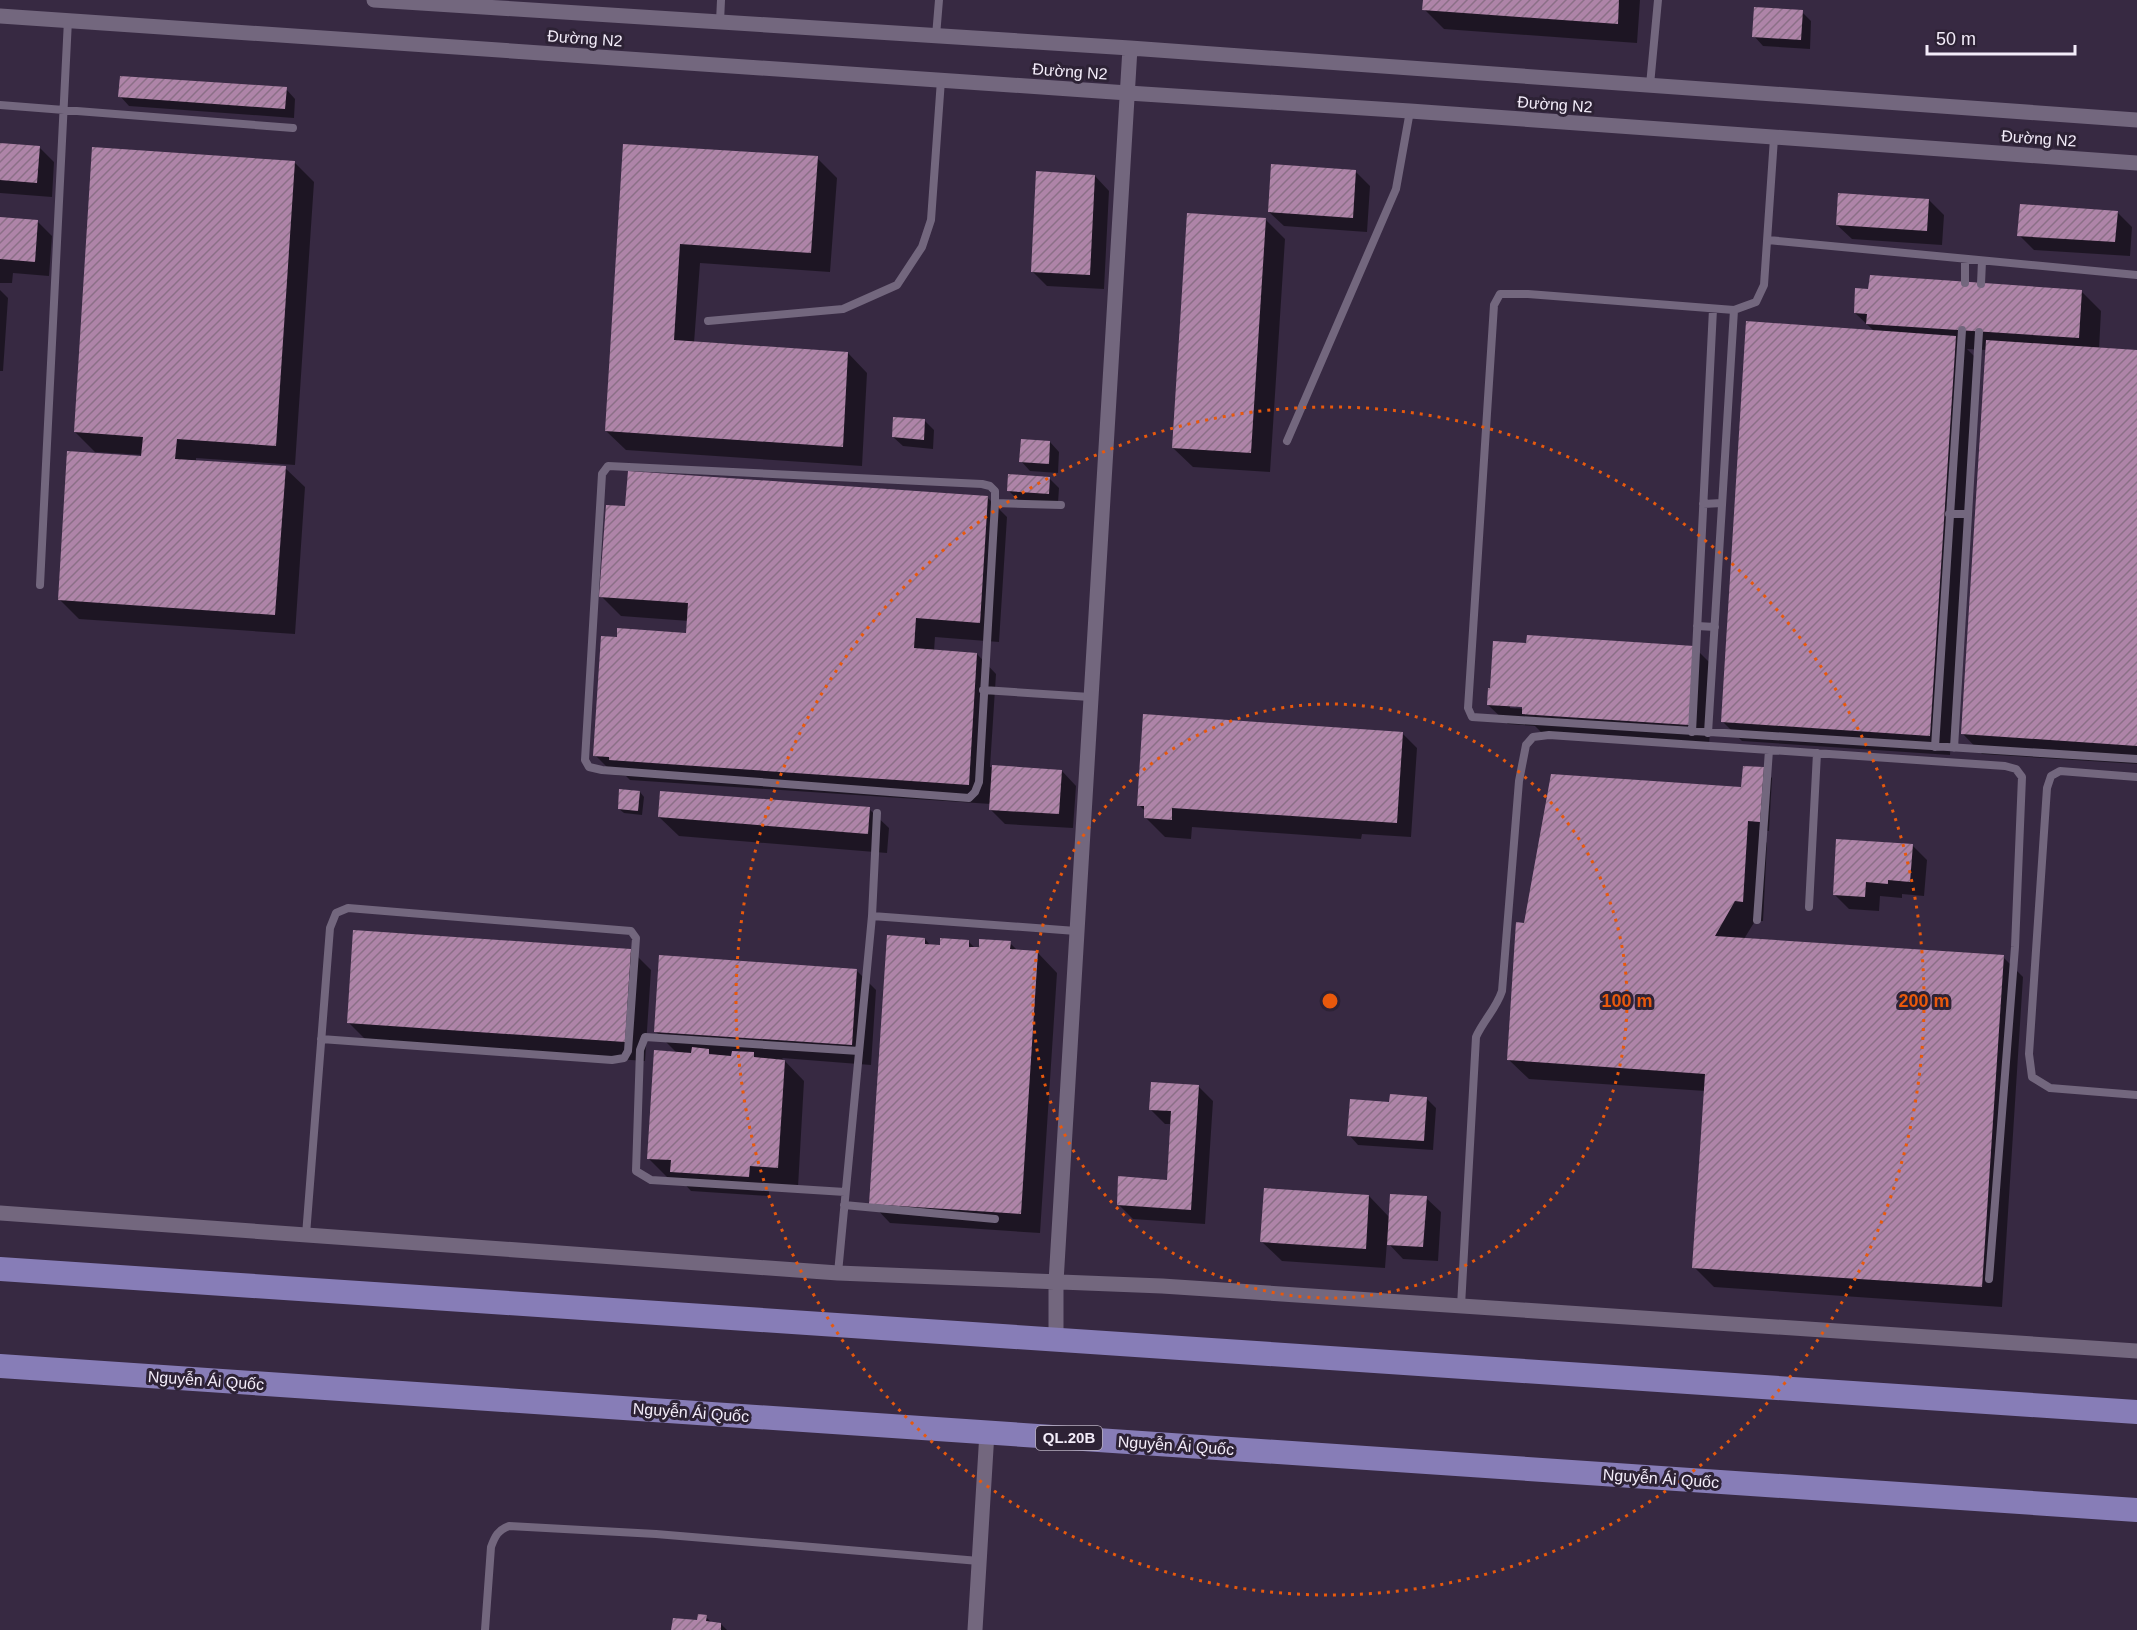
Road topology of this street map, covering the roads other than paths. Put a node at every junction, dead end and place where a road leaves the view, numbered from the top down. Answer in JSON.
{"nodes":[{"id":1,"x":374,"y":0,"type":"edge"},
{"id":2,"x":721,"y":0,"type":"edge"},
{"id":3,"x":939,"y":0,"type":"edge"},
{"id":4,"x":1658,"y":0,"type":"edge"},
{"id":5,"x":0,"y":16,"type":"edge"},
{"id":6,"x":68,"y":20,"type":"junction"},
{"id":7,"x":720,"y":22,"type":"junction"},
{"id":8,"x":936,"y":36,"type":"junction"},
{"id":9,"x":1131,"y":48,"type":"junction"},
{"id":10,"x":941,"y":80,"type":"junction"},
{"id":11,"x":1650,"y":85,"type":"junction"},
{"id":12,"x":1128,"y":93,"type":"junction"},
{"id":13,"x":0,"y":105,"type":"edge"},
{"id":14,"x":64,"y":109,"type":"junction"},
{"id":15,"x":1410,"y":111,"type":"junction"},
{"id":16,"x":2137,"y":120,"type":"edge"},
{"id":17,"x":293,"y":129,"type":"dead end"},
{"id":18,"x":1774,"y":138,"type":"junction"},
{"id":19,"x":2137,"y":163,"type":"edge"},
{"id":20,"x":1767,"y":240,"type":"junction"},
{"id":21,"x":1965,"y":259,"type":"junction"},
{"id":22,"x":1982,"y":261,"type":"junction"},
{"id":23,"x":2137,"y":275,"type":"edge"},
{"id":24,"x":1965,"y":283,"type":"dead end"},
{"id":25,"x":1981,"y":284,"type":"dead end"},
{"id":26,"x":1713,"y":309,"type":"junction"},
{"id":27,"x":1734,"y":310,"type":"junction"},
{"id":28,"x":708,"y":321,"type":"dead end"},
{"id":29,"x":1962,"y":330,"type":"dead end"},
{"id":30,"x":1978,"y":332,"type":"dead end"},
{"id":31,"x":1287,"y":441,"type":"dead end"},
{"id":32,"x":995,"y":503,"type":"junction"},
{"id":33,"x":1722,"y":503,"type":"junction"},
{"id":34,"x":1703,"y":504,"type":"junction"},
{"id":35,"x":1061,"y":505,"type":"dead end"},
{"id":36,"x":1949,"y":514,"type":"junction"},
{"id":37,"x":1968,"y":514,"type":"junction"},
{"id":38,"x":40,"y":585,"type":"dead end"},
{"id":39,"x":1697,"y":626,"type":"junction"},
{"id":40,"x":1715,"y":627,"type":"junction"},
{"id":41,"x":983,"y":690,"type":"junction"},
{"id":42,"x":1090,"y":697,"type":"junction"},
{"id":43,"x":1692,"y":732,"type":"junction"},
{"id":44,"x":1708,"y":733,"type":"junction"},
{"id":45,"x":1935,"y":747,"type":"junction"},
{"id":46,"x":1954,"y":748,"type":"junction"},
{"id":47,"x":1769,"y":750,"type":"junction"},
{"id":48,"x":1817,"y":753,"type":"junction"},
{"id":49,"x":2137,"y":759,"type":"edge"},
{"id":50,"x":2137,"y":777,"type":"edge"},
{"id":51,"x":877,"y":813,"type":"dead end"},
{"id":52,"x":1809,"y":907,"type":"dead end"},
{"id":53,"x":872,"y":916,"type":"junction"},
{"id":54,"x":1757,"y":920,"type":"dead end"},
{"id":55,"x":1076,"y":931,"type":"junction"},
{"id":56,"x":321,"y":1039,"type":"junction"},
{"id":57,"x":858,"y":1051,"type":"junction"},
{"id":58,"x":2137,"y":1095,"type":"edge"},
{"id":59,"x":845,"y":1192,"type":"junction"},
{"id":60,"x":844,"y":1204,"type":"junction"},
{"id":61,"x":0,"y":1213,"type":"edge"},
{"id":62,"x":995,"y":1219,"type":"dead end"},
{"id":63,"x":306,"y":1235,"type":"junction"},
{"id":64,"x":0,"y":1269,"type":"edge"},
{"id":65,"x":838,"y":1273,"type":"junction"},
{"id":66,"x":1989,"y":1279,"type":"dead end"},
{"id":67,"x":1056,"y":1282,"type":"junction"},
{"id":68,"x":1461,"y":1306,"type":"junction"},
{"id":69,"x":1056,"y":1340,"type":"junction"},
{"id":70,"x":2137,"y":1351,"type":"edge"},
{"id":71,"x":0,"y":1366,"type":"edge"},
{"id":72,"x":2137,"y":1412,"type":"edge"},
{"id":73,"x":987,"y":1432,"type":"junction"},
{"id":74,"x":2137,"y":1510,"type":"edge"},
{"id":75,"x":979,"y":1561,"type":"junction"},
{"id":76,"x":485,"y":1630,"type":"edge"},
{"id":77,"x":975,"y":1630,"type":"edge"}],
"edges":[{"from":1,"to":7,"type":"street","name":"Đường N2"},
{"from":2,"to":7,"type":"lane"},
{"from":3,"to":8,"type":"lane"},
{"from":4,"to":11,"type":"lane"},
{"from":5,"to":6,"type":"street","name":"Đường N2"},
{"from":6,"to":10,"type":"street","name":"Đường N2"},
{"from":6,"to":14,"type":"lane"},
{"from":7,"to":8,"type":"street","name":"Đường N2"},
{"from":8,"to":9,"type":"street","name":"Đường N2"},
{"from":9,"to":11,"type":"street","name":"Đường N2"},
{"from":9,"to":12,"type":"street"},
{"from":10,"to":12,"type":"street","name":"Đường N2"},
{"from":10,"to":28,"type":"lane"},
{"from":11,"to":16,"type":"street","name":"Đường N2"},
{"from":12,"to":15,"type":"street","name":"Đường N2"},
{"from":12,"to":42,"type":"street"},
{"from":13,"to":14,"type":"lane"},
{"from":14,"to":17,"type":"lane"},
{"from":14,"to":38,"type":"lane"},
{"from":15,"to":18,"type":"street","name":"Đường N2"},
{"from":15,"to":31,"type":"lane"},
{"from":18,"to":19,"type":"street","name":"Đường N2"},
{"from":18,"to":20,"type":"lane"},
{"from":20,"to":21,"type":"lane"},
{"from":20,"to":27,"type":"lane"},
{"from":21,"to":22,"type":"lane"},
{"from":21,"to":24,"type":"lane"},
{"from":22,"to":23,"type":"lane"},
{"from":22,"to":25,"type":"lane"},
{"from":26,"to":27,"type":"lane"},
{"from":26,"to":34,"type":"lane"},
{"from":26,"to":43,"type":"lane"},
{"from":27,"to":33,"type":"lane"},
{"from":29,"to":36,"type":"lane"},
{"from":30,"to":37,"type":"lane"},
{"from":32,"to":35,"type":"lane"},
{"from":32,"to":41,"type":"lane"},
{"from":32,"to":41,"type":"lane"},
{"from":33,"to":34,"type":"lane"},
{"from":33,"to":40,"type":"lane"},
{"from":34,"to":39,"type":"lane"},
{"from":36,"to":37,"type":"lane"},
{"from":36,"to":45,"type":"lane"},
{"from":37,"to":46,"type":"lane"},
{"from":39,"to":40,"type":"lane"},
{"from":39,"to":43,"type":"lane"},
{"from":40,"to":44,"type":"lane"},
{"from":41,"to":42,"type":"lane"},
{"from":42,"to":55,"type":"street"},
{"from":43,"to":44,"type":"lane"},
{"from":44,"to":45,"type":"lane"},
{"from":45,"to":46,"type":"lane"},
{"from":46,"to":49,"type":"lane"},
{"from":47,"to":48,"type":"lane"},
{"from":47,"to":54,"type":"lane"},
{"from":47,"to":68,"type":"lane"},
{"from":48,"to":52,"type":"lane"},
{"from":48,"to":66,"type":"lane"},
{"from":50,"to":58,"type":"lane"},
{"from":51,"to":53,"type":"lane"},
{"from":53,"to":55,"type":"lane"},
{"from":53,"to":57,"type":"lane"},
{"from":55,"to":67,"type":"street"},
{"from":56,"to":56,"type":"lane"},
{"from":56,"to":63,"type":"lane"},
{"from":57,"to":59,"type":"lane"},
{"from":57,"to":59,"type":"lane"},
{"from":59,"to":60,"type":"lane"},
{"from":60,"to":62,"type":"lane"},
{"from":60,"to":65,"type":"lane"},
{"from":61,"to":63,"type":"street"},
{"from":63,"to":65,"type":"street"},
{"from":64,"to":69,"type":"main road"},
{"from":65,"to":67,"type":"street"},
{"from":67,"to":68,"type":"street"},
{"from":67,"to":69,"type":"street"},
{"from":68,"to":70,"type":"street"},
{"from":69,"to":72,"type":"main road"},
{"from":71,"to":73,"type":"main road","name":"Nguyễn Ái Quốc","number":"QL.20B"},
{"from":73,"to":74,"type":"main road","name":"Nguyễn Ái Quốc","number":"QL.20B"},
{"from":73,"to":75,"type":"street"},
{"from":75,"to":76,"type":"lane"},
{"from":75,"to":77,"type":"street"}]}
